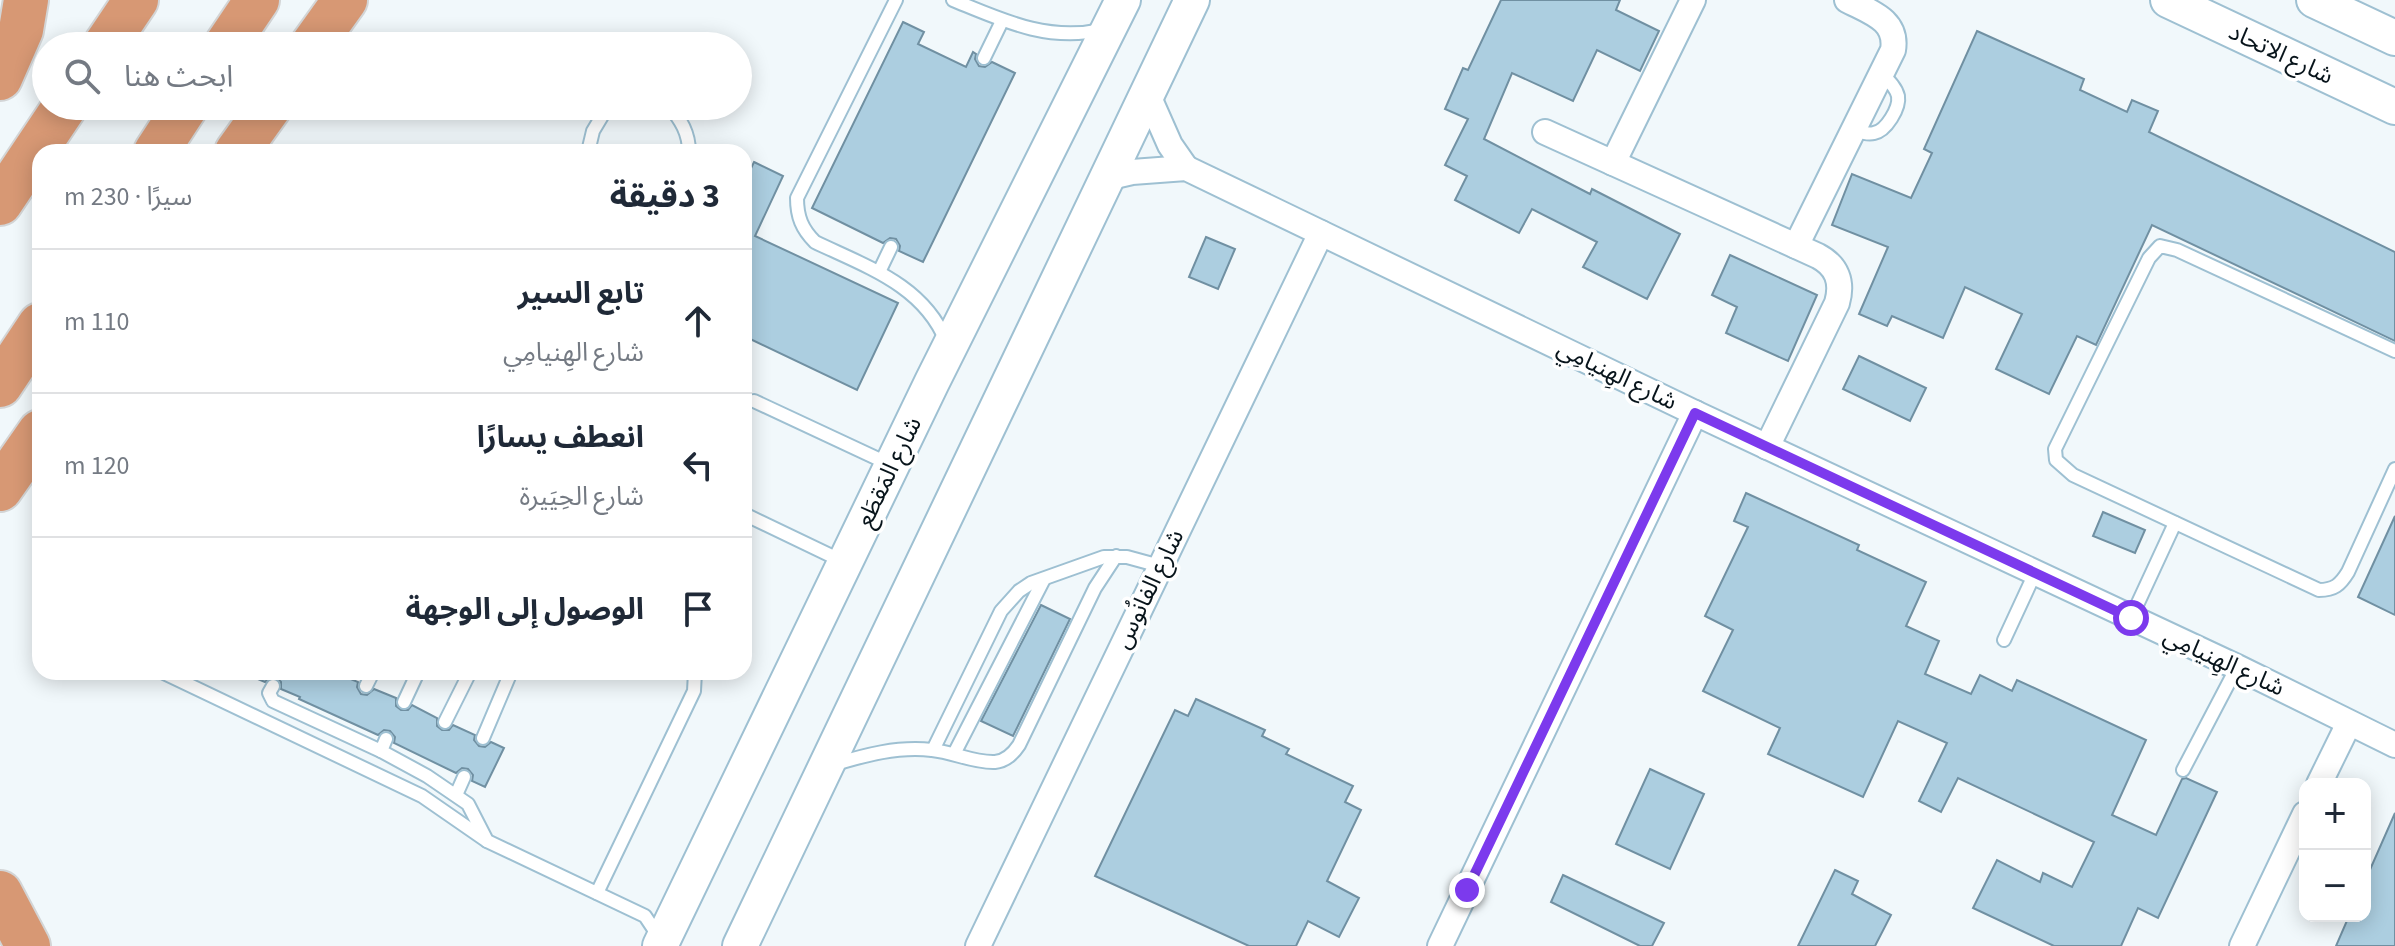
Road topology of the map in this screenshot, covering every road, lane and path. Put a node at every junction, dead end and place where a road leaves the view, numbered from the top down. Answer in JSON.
{"nodes":[{"id":1,"x":26,"y":0,"type":"edge"},
{"id":2,"x":136,"y":0,"type":"edge"},
{"id":3,"x":257,"y":0,"type":"edge"},
{"id":4,"x":345,"y":0,"type":"edge"},
{"id":5,"x":896,"y":0,"type":"edge"},
{"id":6,"x":953,"y":0,"type":"edge"},
{"id":7,"x":1192,"y":0,"type":"edge"},
{"id":8,"x":1693,"y":0,"type":"edge"},
{"id":9,"x":1847,"y":0,"type":"edge"},
{"id":10,"x":2168,"y":0,"type":"edge"},
{"id":11,"x":2314,"y":0,"type":"edge"},
{"id":12,"x":1115,"y":14,"type":"edge"},
{"id":13,"x":1002,"y":21,"type":"junction"},
{"id":14,"x":114,"y":32,"type":"edge"},
{"id":15,"x":235,"y":32,"type":"edge"},
{"id":16,"x":322,"y":32,"type":"edge"},
{"id":17,"x":2395,"y":38,"type":"edge"},
{"id":18,"x":984,"y":58,"type":"dead end"},
{"id":19,"x":0,"y":78,"type":"edge"},
{"id":20,"x":1147,"y":93,"type":"junction"},
{"id":21,"x":2395,"y":107,"type":"edge"},
{"id":22,"x":56,"y":120,"type":"edge"},
{"id":23,"x":177,"y":120,"type":"edge"},
{"id":24,"x":260,"y":120,"type":"edge"},
{"id":25,"x":600,"y":120,"type":"edge"},
{"id":26,"x":680,"y":120,"type":"edge"},
{"id":27,"x":1545,"y":132,"type":"dead end"},
{"id":28,"x":40,"y":144,"type":"edge"},
{"id":29,"x":161,"y":144,"type":"edge"},
{"id":30,"x":243,"y":144,"type":"edge"},
{"id":31,"x":590,"y":144,"type":"edge"},
{"id":32,"x":689,"y":144,"type":"edge"},
{"id":33,"x":32,"y":155,"type":"edge"},
{"id":34,"x":1613,"y":163,"type":"junction"},
{"id":35,"x":1186,"y":168,"type":"junction"},
{"id":36,"x":1106,"y":178,"type":"junction"},
{"id":37,"x":0,"y":203,"type":"edge"},
{"id":38,"x":1321,"y":233,"type":"junction"},
{"id":39,"x":1796,"y":246,"type":"junction"},
{"id":40,"x":891,"y":247,"type":"dead end"},
{"id":41,"x":879,"y":272,"type":"junction"},
{"id":42,"x":32,"y":337,"type":"edge"},
{"id":43,"x":949,"y":347,"type":"junction"},
{"id":44,"x":2395,"y":351,"type":"edge"},
{"id":45,"x":0,"y":385,"type":"edge"},
{"id":46,"x":754,"y":401,"type":"dead end"},
{"id":47,"x":1695,"y":413,"type":"junction"},
{"id":48,"x":32,"y":443,"type":"edge"},
{"id":49,"x":1767,"y":447,"type":"junction"},
{"id":50,"x":892,"y":465,"type":"junction"},
{"id":51,"x":2395,"y":469,"type":"edge"},
{"id":52,"x":0,"y":489,"type":"edge"},
{"id":53,"x":752,"y":518,"type":"edge"},
{"id":54,"x":2175,"y":523,"type":"junction"},
{"id":55,"x":1116,"y":556,"type":"junction"},
{"id":56,"x":845,"y":562,"type":"junction"},
{"id":57,"x":1160,"y":566,"type":"junction"},
{"id":58,"x":2035,"y":573,"type":"junction"},
{"id":59,"x":1044,"y":579,"type":"junction"},
{"id":60,"x":2131,"y":618,"type":"junction"},
{"id":61,"x":2004,"y":640,"type":"dead end"},
{"id":62,"x":2237,"y":667,"type":"junction"},
{"id":63,"x":179,"y":680,"type":"edge"},
{"id":64,"x":369,"y":680,"type":"edge"},
{"id":65,"x":414,"y":680,"type":"edge"},
{"id":66,"x":466,"y":680,"type":"edge"},
{"id":67,"x":508,"y":680,"type":"edge"},
{"id":68,"x":695,"y":680,"type":"edge"},
{"id":69,"x":273,"y":686,"type":"dead end"},
{"id":70,"x":366,"y":686,"type":"dead end"},
{"id":71,"x":404,"y":702,"type":"dead end"},
{"id":72,"x":445,"y":722,"type":"dead end"},
{"id":73,"x":2349,"y":723,"type":"junction"},
{"id":74,"x":483,"y":738,"type":"dead end"},
{"id":75,"x":2395,"y":745,"type":"edge"},
{"id":76,"x":933,"y":750,"type":"junction"},
{"id":77,"x":954,"y":754,"type":"junction"},
{"id":78,"x":432,"y":761,"type":"dead end"},
{"id":79,"x":825,"y":767,"type":"junction"},
{"id":80,"x":2183,"y":770,"type":"dead end"},
{"id":81,"x":427,"y":776,"type":"junction"},
{"id":82,"x":464,"y":777,"type":"dead end"},
{"id":83,"x":2322,"y":778,"type":"edge"},
{"id":84,"x":456,"y":795,"type":"junction"},
{"id":85,"x":2299,"y":827,"type":"edge"},
{"id":86,"x":487,"y":841,"type":"junction"},
{"id":87,"x":0,"y":893,"type":"edge"},
{"id":88,"x":597,"y":893,"type":"junction"},
{"id":89,"x":661,"y":944,"type":"edge"},
{"id":90,"x":28,"y":946,"type":"edge"},
{"id":91,"x":740,"y":946,"type":"edge"},
{"id":92,"x":978,"y":946,"type":"edge"},
{"id":93,"x":1440,"y":946,"type":"edge"},
{"id":94,"x":2242,"y":946,"type":"edge"}],
"edges":[{"from":1,"to":19,"type":"highway"},
{"from":2,"to":14,"type":"highway"},
{"from":3,"to":15,"type":"highway"},
{"from":4,"to":16,"type":"highway"},
{"from":5,"to":41,"type":"lane"},
{"from":6,"to":13,"type":"lane"},
{"from":7,"to":20,"type":"street"},
{"from":8,"to":34,"type":"street"},
{"from":9,"to":39,"type":"street"},
{"from":10,"to":21,"type":"street","name":"شارع الاتحاد"},
{"from":11,"to":17,"type":"street"},
{"from":12,"to":13,"type":"lane"},
{"from":12,"to":43,"type":"street","name":"شارع المَقطَع"},
{"from":13,"to":18,"type":"lane"},
{"from":20,"to":35,"type":"street"},
{"from":20,"to":36,"type":"street"},
{"from":22,"to":28,"type":"highway"},
{"from":23,"to":29,"type":"highway"},
{"from":24,"to":30,"type":"highway"},
{"from":25,"to":31,"type":"lane"},
{"from":26,"to":32,"type":"lane"},
{"from":27,"to":34,"type":"street"},
{"from":33,"to":37,"type":"highway"},
{"from":34,"to":39,"type":"street"},
{"from":35,"to":36,"type":"street","name":"شارع الهِنيامِي"},
{"from":35,"to":38,"type":"street","name":"شارع الهِنيامِي"},
{"from":36,"to":79,"type":"street"},
{"from":38,"to":47,"type":"street","name":"شارع الهِنيامِي"},
{"from":38,"to":57,"type":"street","name":"شارع الفانُوس"},
{"from":39,"to":49,"type":"street"},
{"from":40,"to":41,"type":"lane"},
{"from":41,"to":43,"type":"lane"},
{"from":42,"to":45,"type":"highway"},
{"from":43,"to":50,"type":"street","name":"شارع المَقطَع"},
{"from":44,"to":54,"type":"lane"},
{"from":46,"to":50,"type":"lane"},
{"from":47,"to":49,"type":"street","name":"شارع الهِنيامِي"},
{"from":47,"to":93,"type":"street"},
{"from":48,"to":52,"type":"highway"},
{"from":49,"to":58,"type":"street","name":"شارع الهِنيامِي"},
{"from":50,"to":56,"type":"street","name":"شارع المَقطَع"},
{"from":51,"to":54,"type":"lane"},
{"from":53,"to":56,"type":"lane"},
{"from":54,"to":60,"type":"lane"},
{"from":55,"to":57,"type":"lane"},
{"from":55,"to":59,"type":"lane"},
{"from":55,"to":77,"type":"lane"},
{"from":56,"to":89,"type":"street","name":"شارع المَقطَع"},
{"from":57,"to":92,"type":"street","name":"شارع الفانُوس"},
{"from":58,"to":60,"type":"street","name":"شارع الهِنيامِي"},
{"from":58,"to":61,"type":"lane"},
{"from":59,"to":76,"type":"lane"},
{"from":59,"to":77,"type":"lane"},
{"from":60,"to":62,"type":"street","name":"شارع الهِنيامِي"},
{"from":62,"to":73,"type":"street","name":"شارع الهِنيامِي"},
{"from":62,"to":80,"type":"lane"},
{"from":63,"to":86,"type":"lane"},
{"from":64,"to":70,"type":"lane"},
{"from":65,"to":71,"type":"lane"},
{"from":66,"to":72,"type":"lane"},
{"from":67,"to":74,"type":"lane"},
{"from":68,"to":88,"type":"lane"},
{"from":69,"to":81,"type":"lane"},
{"from":73,"to":75,"type":"street","name":"شارع الهِنيامِي"},
{"from":73,"to":83,"type":"street"},
{"from":76,"to":77,"type":"lane"},
{"from":76,"to":79,"type":"lane"},
{"from":78,"to":81,"type":"lane"},
{"from":79,"to":91,"type":"street"},
{"from":81,"to":84,"type":"lane"},
{"from":82,"to":84,"type":"lane"},
{"from":84,"to":86,"type":"lane"},
{"from":85,"to":94,"type":"street"},
{"from":86,"to":88,"type":"lane"},
{"from":87,"to":90,"type":"highway"},
{"from":88,"to":89,"type":"lane"}]}
